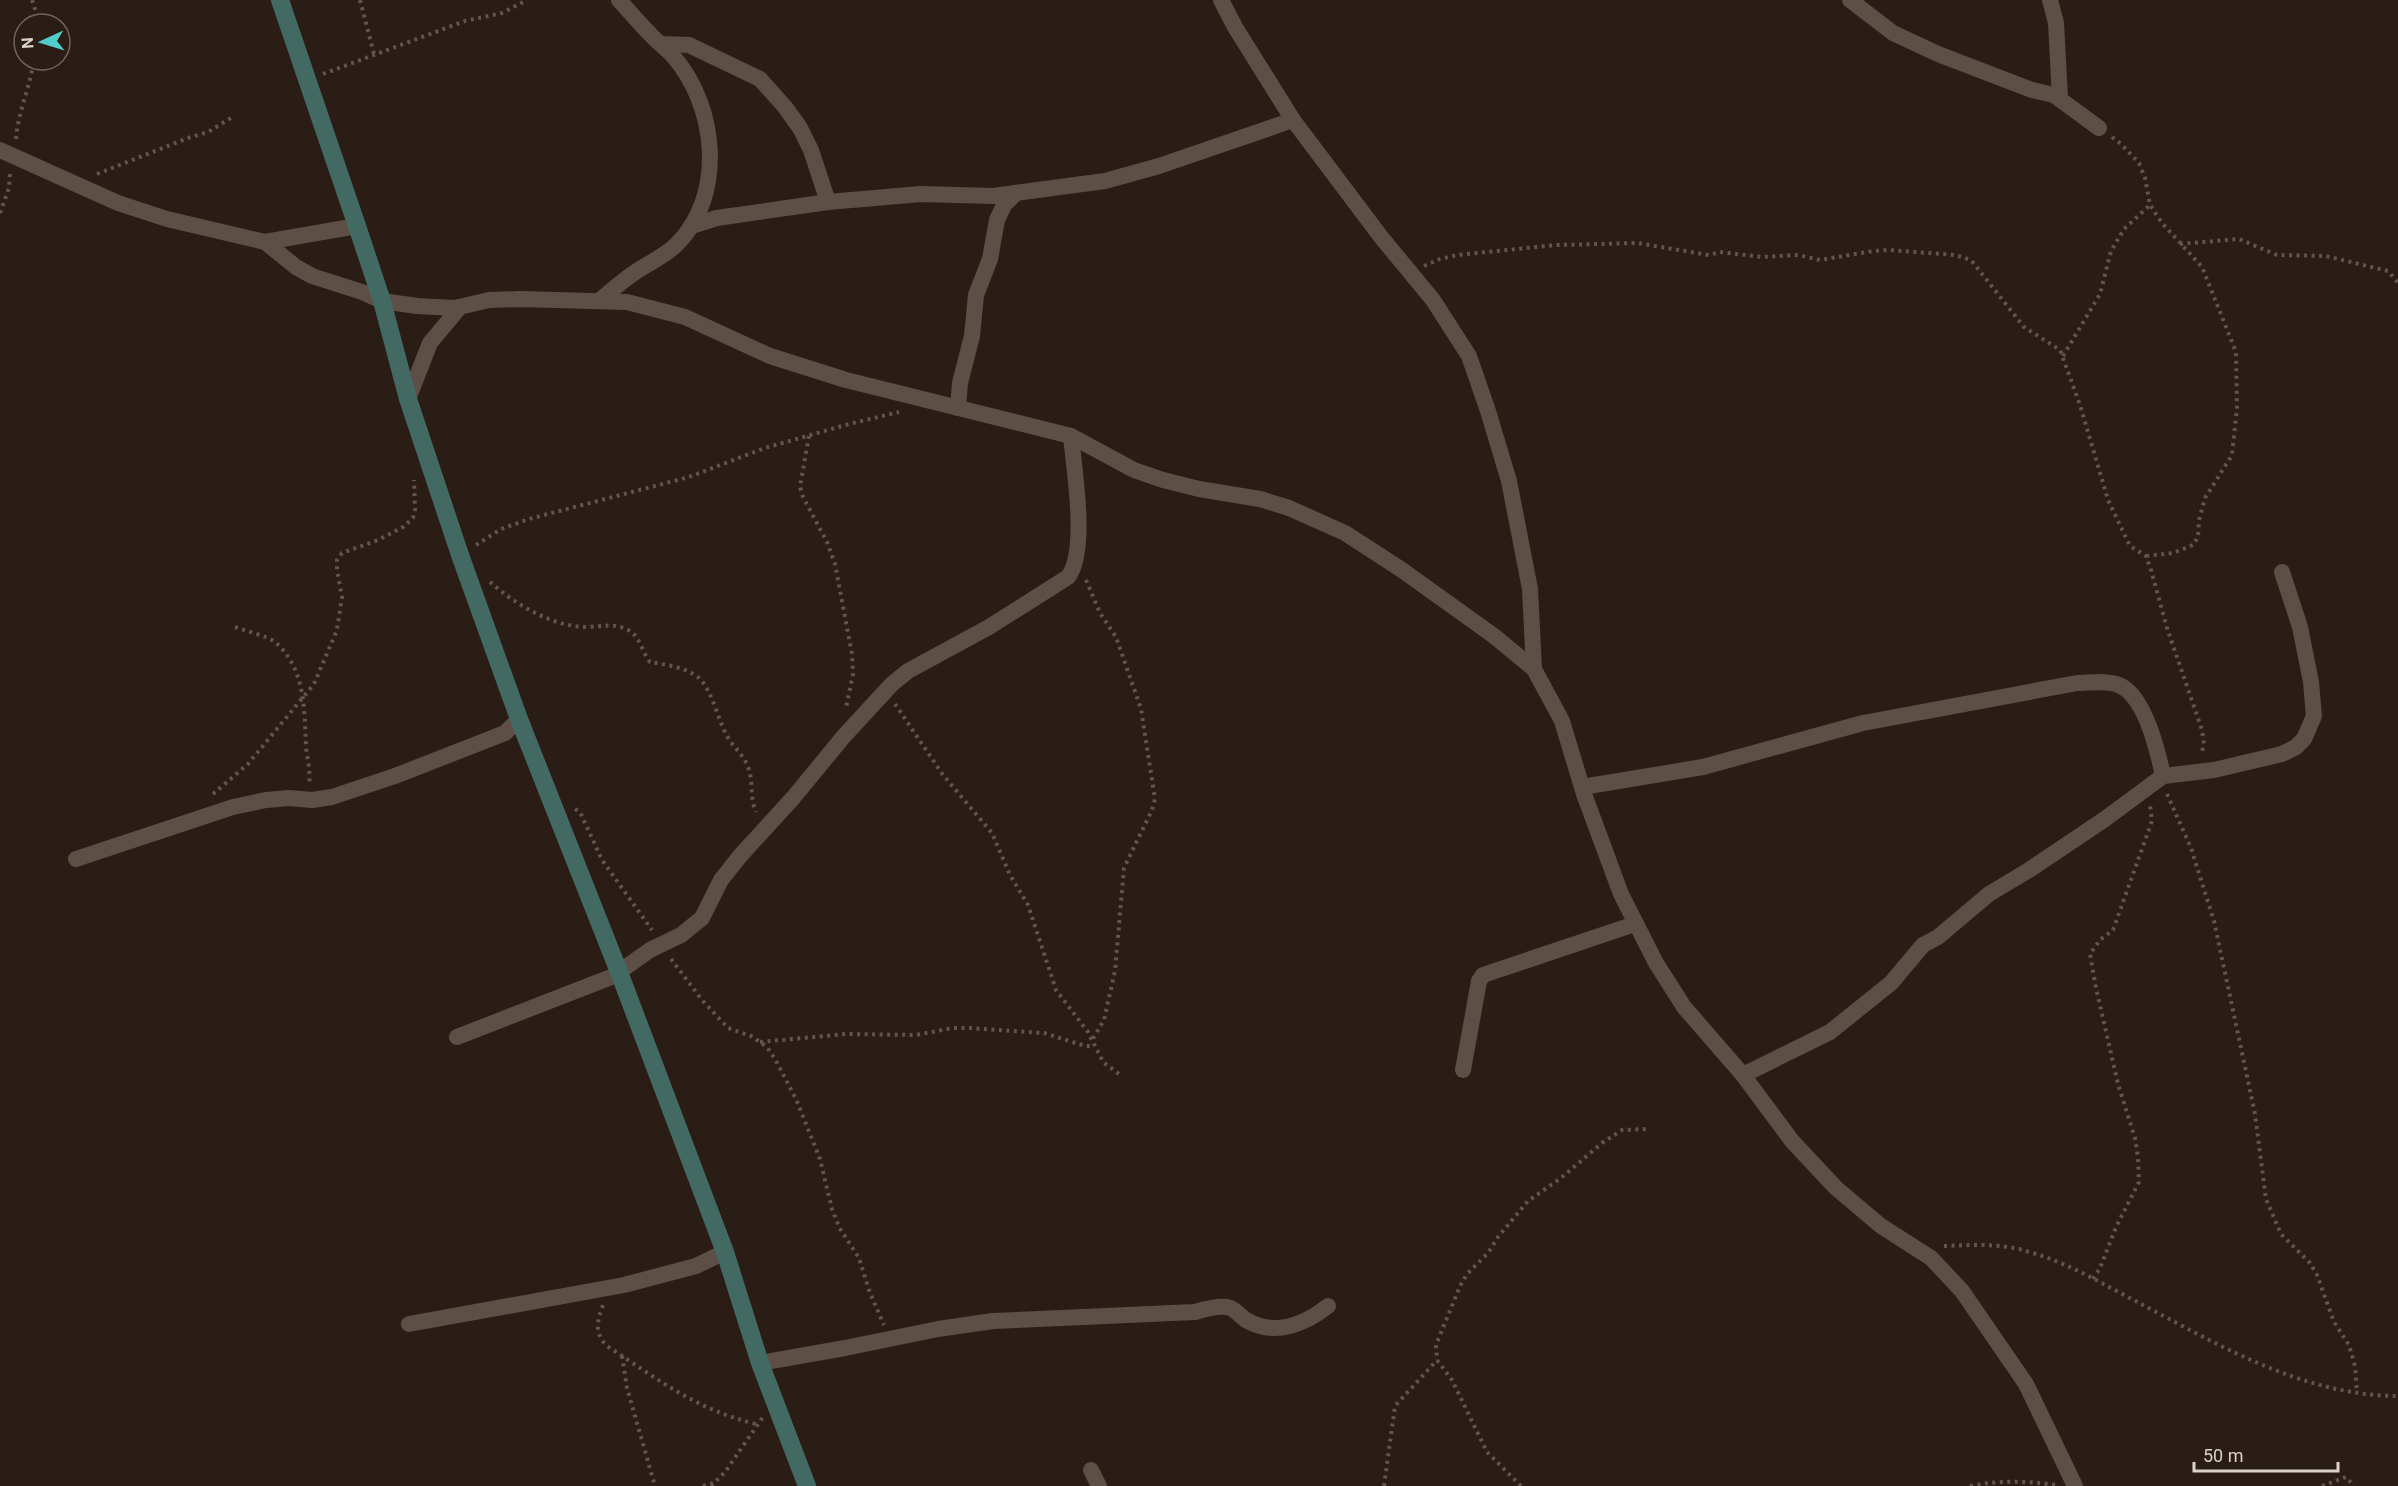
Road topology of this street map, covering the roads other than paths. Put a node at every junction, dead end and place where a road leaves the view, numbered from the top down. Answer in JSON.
{"nodes":[{"id":1,"x":280,"y":0,"type":"edge"},
{"id":2,"x":619,"y":0,"type":"edge"},
{"id":3,"x":1221,"y":0,"type":"edge"},
{"id":4,"x":1850,"y":0,"type":"edge"},
{"id":5,"x":2050,"y":0,"type":"edge"},
{"id":6,"x":661,"y":44,"type":"junction"},
{"id":7,"x":2060,"y":98,"type":"junction"},
{"id":8,"x":1293,"y":120,"type":"junction"},
{"id":9,"x":2099,"y":128,"type":"road end"},
{"id":10,"x":7,"y":154,"type":"edge"},
{"id":11,"x":1016,"y":193,"type":"junction"},
{"id":12,"x":828,"y":202,"type":"junction"},
{"id":13,"x":357,"y":226,"type":"junction"},
{"id":14,"x":691,"y":226,"type":"junction"},
{"id":15,"x":265,"y":242,"type":"junction"},
{"id":16,"x":381,"y":301,"type":"junction"},
{"id":17,"x":598,"y":301,"type":"junction"},
{"id":18,"x":460,"y":307,"type":"junction"},
{"id":19,"x":408,"y":399,"type":"junction"},
{"id":20,"x":958,"y":408,"type":"junction"},
{"id":21,"x":1071,"y":436,"type":"junction"},
{"id":22,"x":2282,"y":572,"type":"dead end"},
{"id":23,"x":1534,"y":669,"type":"junction"},
{"id":24,"x":519,"y":719,"type":"junction"},
{"id":25,"x":2156,"y":781,"type":"junction"},
{"id":26,"x":1582,"y":787,"type":"junction"},
{"id":27,"x":76,"y":859,"type":"dead end"},
{"id":28,"x":1635,"y":924,"type":"junction"},
{"id":29,"x":619,"y":973,"type":"junction"},
{"id":30,"x":457,"y":1037,"type":"dead end"},
{"id":31,"x":1463,"y":1070,"type":"dead end"},
{"id":32,"x":1743,"y":1075,"type":"junction"},
{"id":33,"x":725,"y":1252,"type":"junction"},
{"id":34,"x":1329,"y":1306,"type":"dead end"},
{"id":35,"x":409,"y":1324,"type":"dead end"},
{"id":36,"x":760,"y":1363,"type":"junction"},
{"id":37,"x":1091,"y":1470,"type":"dead end"},
{"id":38,"x":807,"y":1486,"type":"edge"},
{"id":39,"x":1099,"y":1486,"type":"edge"},
{"id":40,"x":2075,"y":1486,"type":"edge"}],
"edges":[{"from":1,"to":13,"type":"street"},
{"from":2,"to":6,"type":"street"},
{"from":3,"to":8,"type":"street"},
{"from":4,"to":7,"type":"street"},
{"from":5,"to":7,"type":"street"},
{"from":6,"to":12,"type":"street"},
{"from":6,"to":14,"type":"street"},
{"from":7,"to":9,"type":"street"},
{"from":8,"to":11,"type":"street"},
{"from":8,"to":23,"type":"street"},
{"from":10,"to":15,"type":"street"},
{"from":11,"to":12,"type":"street"},
{"from":11,"to":20,"type":"street"},
{"from":12,"to":14,"type":"street"},
{"from":13,"to":15,"type":"street"},
{"from":13,"to":16,"type":"street"},
{"from":14,"to":17,"type":"street"},
{"from":15,"to":16,"type":"street"},
{"from":16,"to":18,"type":"street"},
{"from":16,"to":19,"type":"street"},
{"from":17,"to":18,"type":"street"},
{"from":17,"to":20,"type":"street"},
{"from":18,"to":19,"type":"street"},
{"from":19,"to":24,"type":"street"},
{"from":20,"to":21,"type":"street"},
{"from":21,"to":23,"type":"street"},
{"from":21,"to":29,"type":"street"},
{"from":22,"to":25,"type":"street"},
{"from":23,"to":26,"type":"street"},
{"from":24,"to":27,"type":"street"},
{"from":24,"to":29,"type":"street"},
{"from":25,"to":26,"type":"street"},
{"from":25,"to":32,"type":"street"},
{"from":26,"to":28,"type":"street"},
{"from":28,"to":31,"type":"street"},
{"from":28,"to":32,"type":"street"},
{"from":29,"to":30,"type":"street"},
{"from":29,"to":33,"type":"street"},
{"from":32,"to":40,"type":"street"},
{"from":33,"to":35,"type":"street"},
{"from":33,"to":36,"type":"street"},
{"from":34,"to":36,"type":"street"},
{"from":36,"to":38,"type":"street"},
{"from":37,"to":39,"type":"street"}]}
